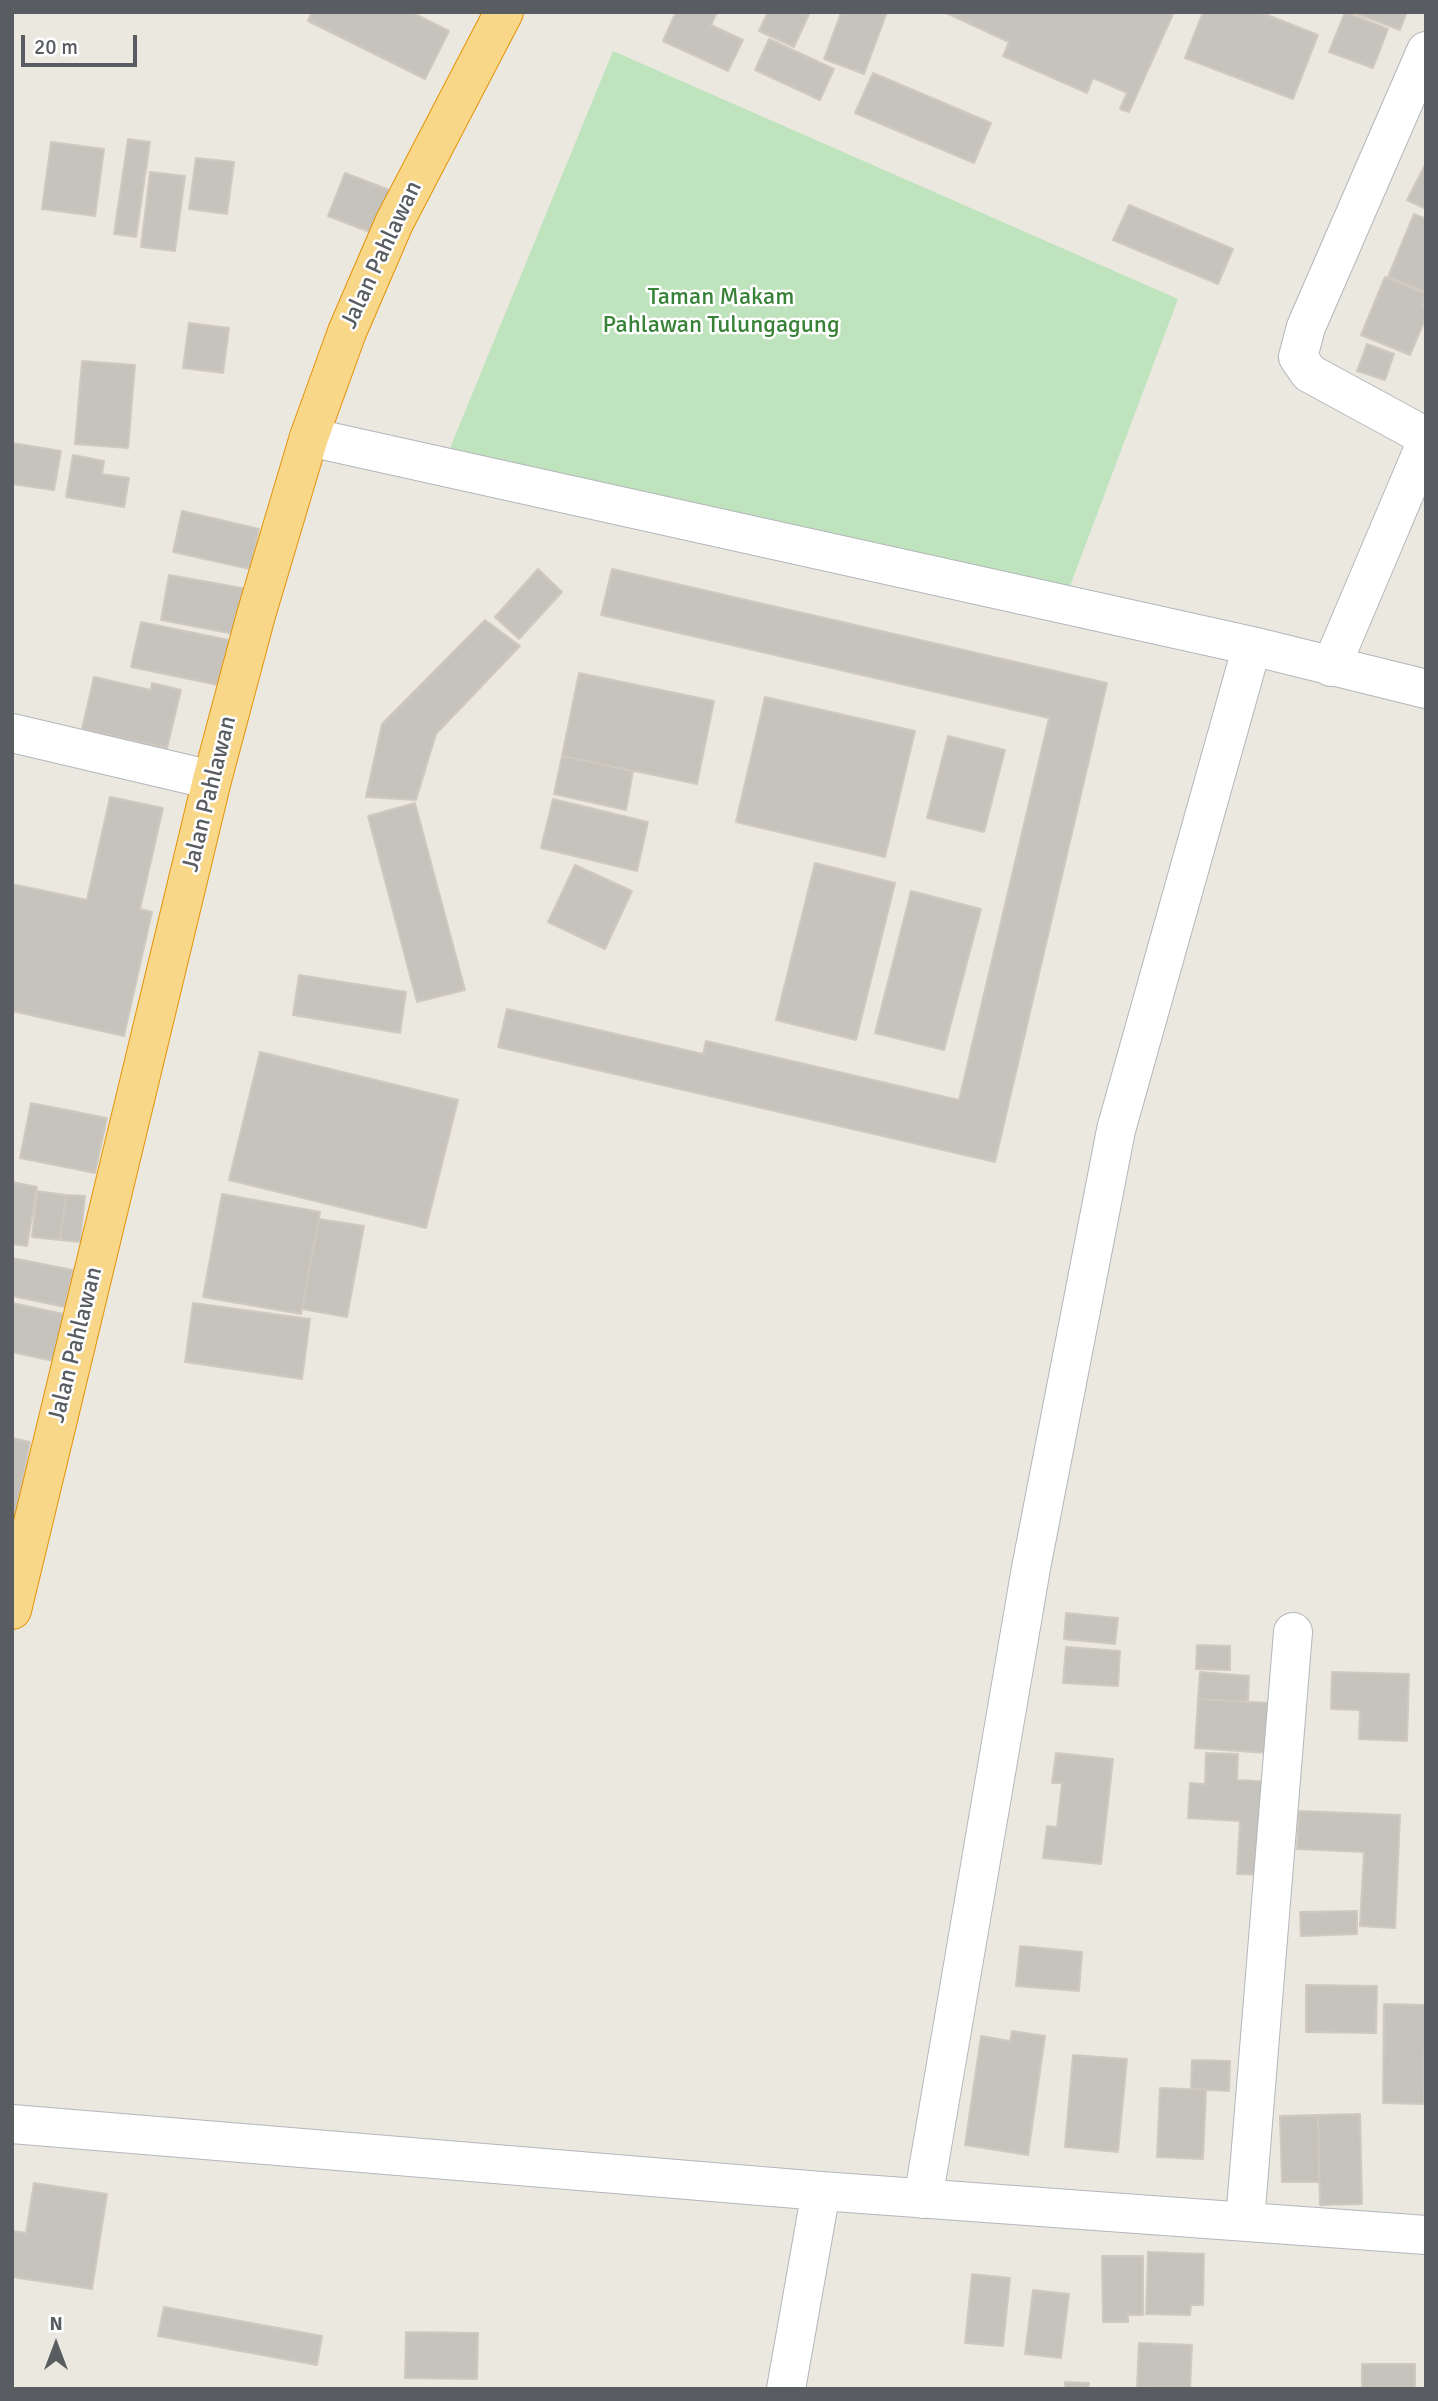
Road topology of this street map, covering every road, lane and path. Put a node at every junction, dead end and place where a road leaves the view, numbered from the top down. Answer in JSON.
{"nodes":[{"id":1,"x":504,"y":12,"type":"edge"},
{"id":2,"x":1426,"y":51,"type":"edge"},
{"id":3,"x":309,"y":437,"type":"junction"},
{"id":4,"x":1252,"y":646,"type":"junction"},
{"id":5,"x":1331,"y":667,"type":"junction"},
{"id":6,"x":1426,"y":689,"type":"edge"},
{"id":7,"x":12,"y":733,"type":"edge"},
{"id":8,"x":212,"y":780,"type":"junction"},
{"id":9,"x":12,"y":1610,"type":"edge"},
{"id":10,"x":1293,"y":1632,"type":"dead end"},
{"id":11,"x":12,"y":2124,"type":"edge"},
{"id":12,"x":821,"y":2191,"type":"junction"},
{"id":13,"x":923,"y":2199,"type":"junction"},
{"id":14,"x":1245,"y":2221,"type":"junction"},
{"id":15,"x":1426,"y":2235,"type":"edge"},
{"id":16,"x":786,"y":2389,"type":"edge"}],
"edges":[{"from":1,"to":3,"type":"highway","name":"Jalan Pahlawan"},
{"from":2,"to":5,"type":"street"},
{"from":3,"to":4,"type":"street"},
{"from":3,"to":8,"type":"highway","name":"Jalan Pahlawan"},
{"from":4,"to":5,"type":"street"},
{"from":4,"to":13,"type":"street"},
{"from":5,"to":6,"type":"street"},
{"from":7,"to":8,"type":"street"},
{"from":8,"to":9,"type":"highway","name":"Jalan Pahlawan"},
{"from":10,"to":14,"type":"street"},
{"from":11,"to":12,"type":"street"},
{"from":12,"to":13,"type":"street"},
{"from":12,"to":16,"type":"street"},
{"from":13,"to":14,"type":"street"},
{"from":14,"to":15,"type":"street"}]}
